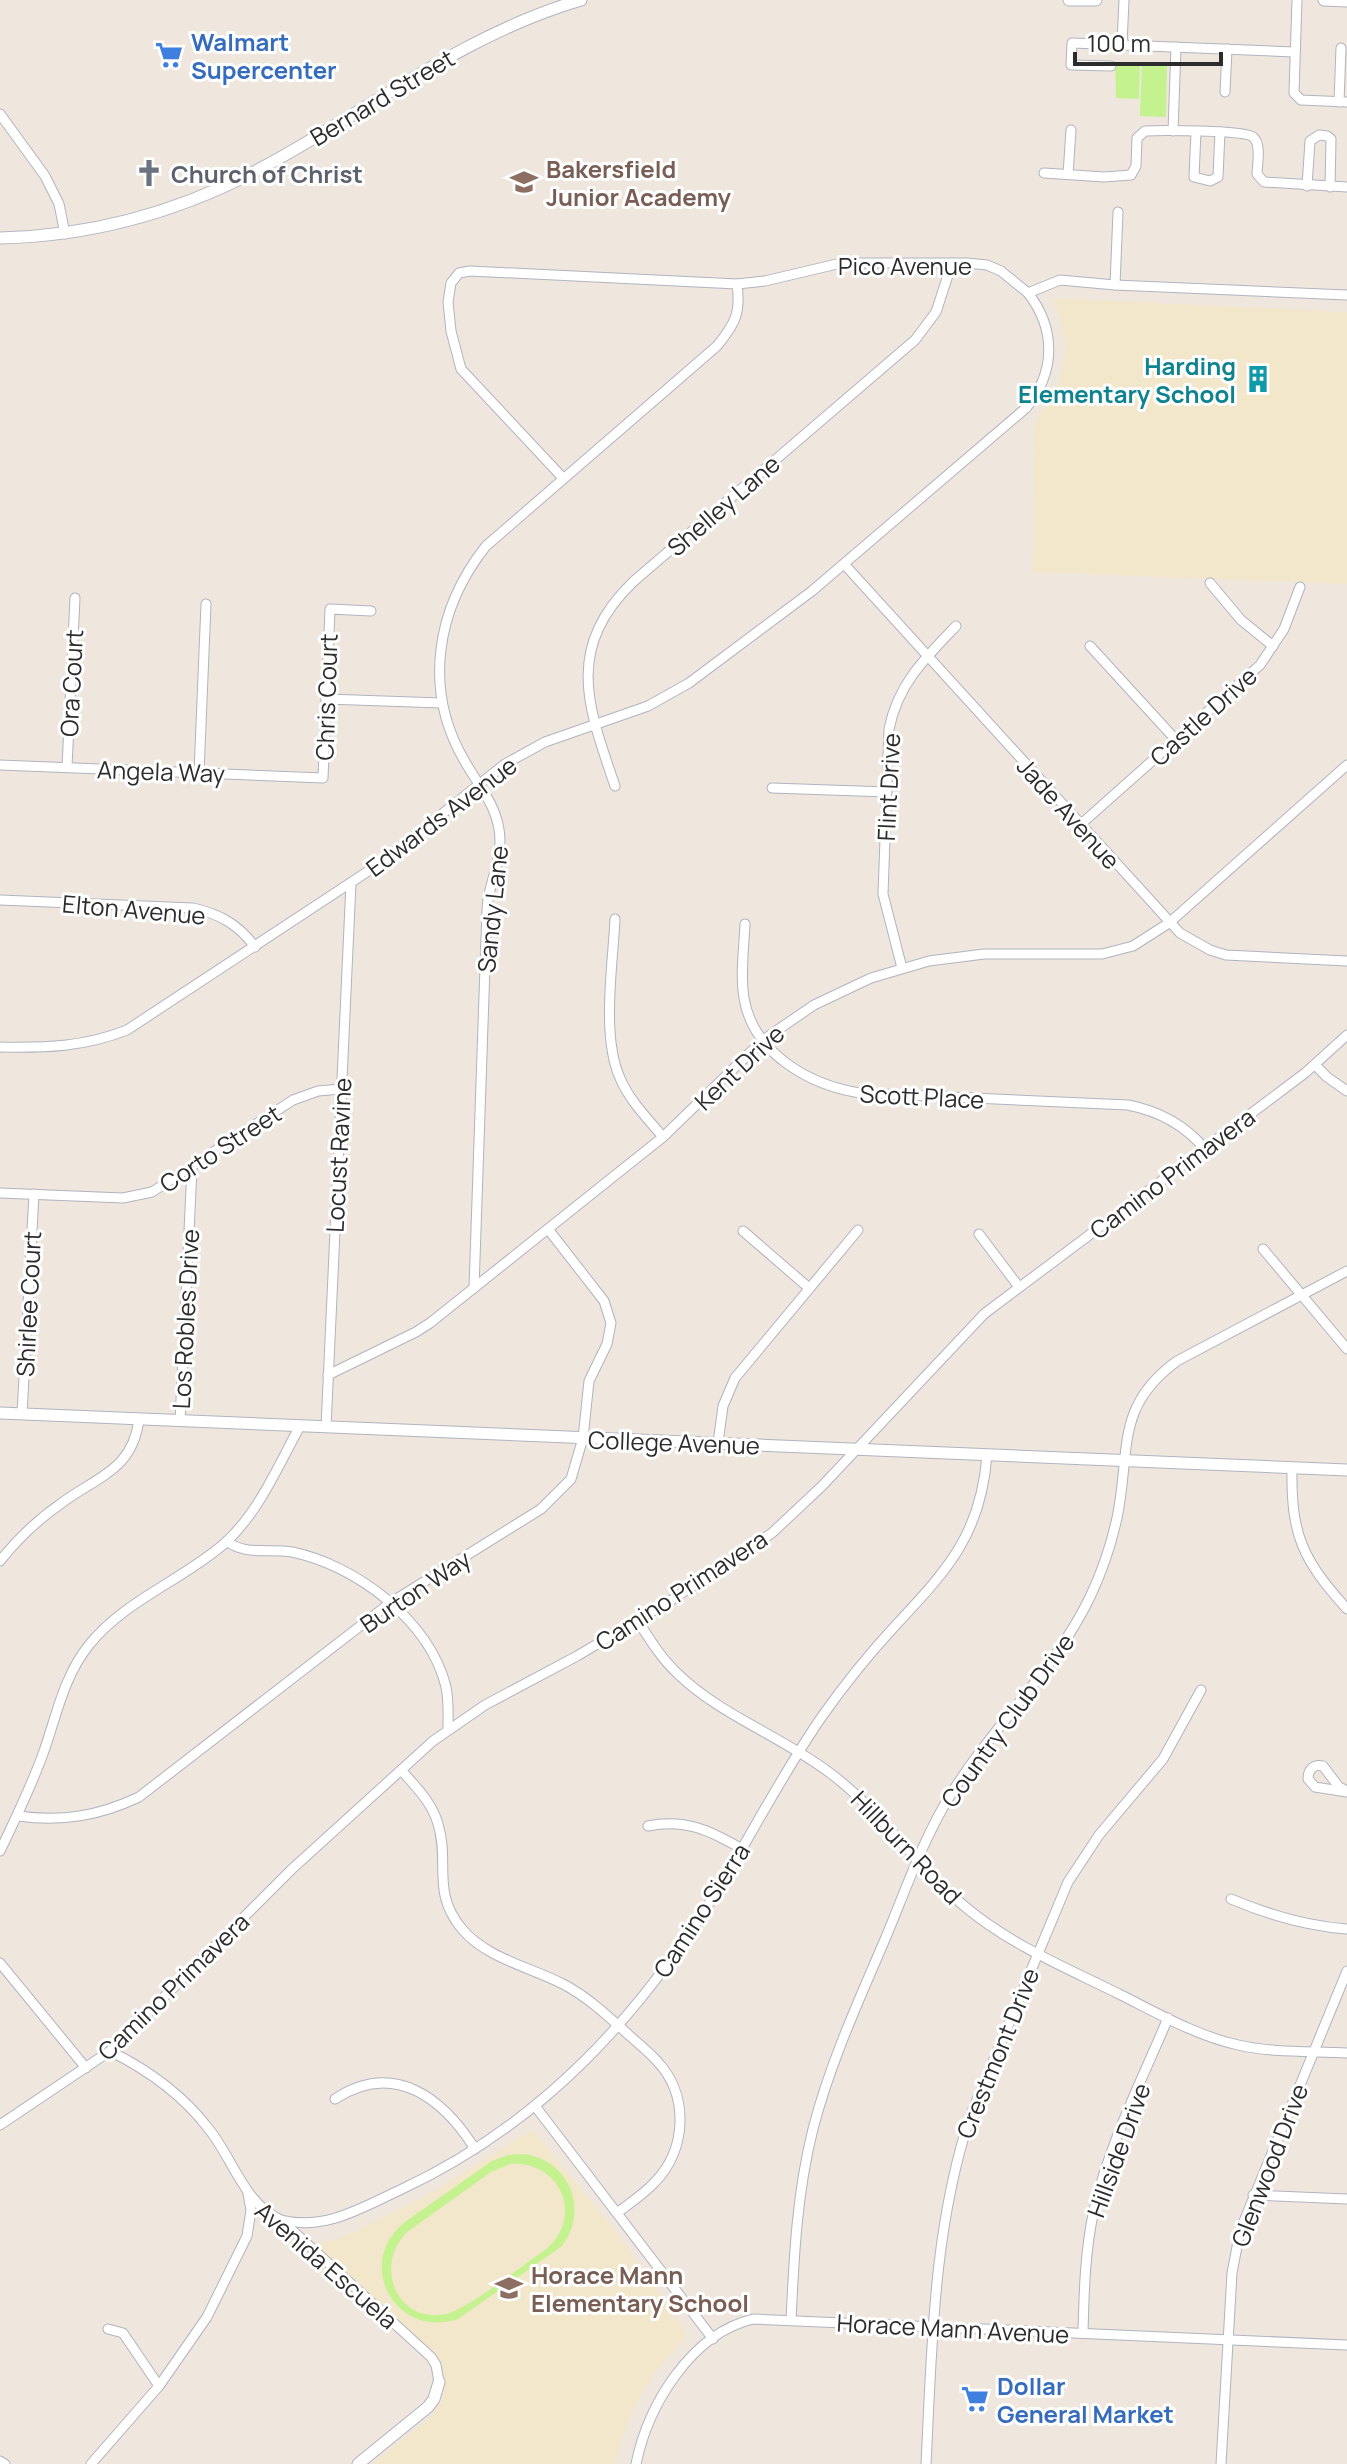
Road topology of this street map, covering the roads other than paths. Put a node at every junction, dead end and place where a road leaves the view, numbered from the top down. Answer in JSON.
{"nodes":[{"id":1,"x":581,"y":0,"type":"edge"},
{"id":2,"x":1069,"y":0,"type":"edge"},
{"id":3,"x":1096,"y":0,"type":"edge"},
{"id":4,"x":1124,"y":0,"type":"edge"},
{"id":5,"x":1297,"y":0,"type":"edge"},
{"id":6,"x":1324,"y":0,"type":"edge"},
{"id":7,"x":1347,"y":1,"type":"edge"},
{"id":8,"x":1122,"y":44,"type":"junction"},
{"id":9,"x":1176,"y":47,"type":"junction"},
{"id":10,"x":1341,"y":48,"type":"dead end"},
{"id":11,"x":1227,"y":49,"type":"junction"},
{"id":12,"x":1294,"y":52,"type":"junction"},
{"id":13,"x":1111,"y":66,"type":"dead end"},
{"id":14,"x":1225,"y":92,"type":"dead end"},
{"id":15,"x":1343,"y":102,"type":"edge"},
{"id":16,"x":0,"y":114,"type":"edge"},
{"id":17,"x":1071,"y":130,"type":"dead end"},
{"id":18,"x":1173,"y":131,"type":"junction"},
{"id":19,"x":1196,"y":132,"type":"junction"},
{"id":20,"x":1220,"y":132,"type":"junction"},
{"id":21,"x":1044,"y":173,"type":"dead end"},
{"id":22,"x":1068,"y":174,"type":"junction"},
{"id":23,"x":1307,"y":186,"type":"junction"},
{"id":24,"x":1330,"y":187,"type":"junction"},
{"id":25,"x":1347,"y":187,"type":"edge"},
{"id":26,"x":1118,"y":212,"type":"dead end"},
{"id":27,"x":65,"y":234,"type":"junction"},
{"id":28,"x":0,"y":238,"type":"edge"},
{"id":29,"x":952,"y":263,"type":"junction"},
{"id":30,"x":737,"y":284,"type":"junction"},
{"id":31,"x":1115,"y":285,"type":"junction"},
{"id":32,"x":1028,"y":293,"type":"junction"},
{"id":33,"x":1347,"y":295,"type":"edge"},
{"id":34,"x":563,"y":478,"type":"junction"},
{"id":35,"x":844,"y":564,"type":"junction"},
{"id":36,"x":1210,"y":583,"type":"dead end"},
{"id":37,"x":1300,"y":587,"type":"dead end"},
{"id":38,"x":75,"y":598,"type":"dead end"},
{"id":39,"x":206,"y":604,"type":"dead end"},
{"id":40,"x":371,"y":611,"type":"dead end"},
{"id":41,"x":956,"y":626,"type":"dead end"},
{"id":42,"x":1090,"y":646,"type":"dead end"},
{"id":43,"x":1273,"y":646,"type":"junction"},
{"id":44,"x":926,"y":657,"type":"junction"},
{"id":45,"x":326,"y":699,"type":"junction"},
{"id":46,"x":441,"y":703,"type":"junction"},
{"id":47,"x":594,"y":725,"type":"junction"},
{"id":48,"x":1176,"y":740,"type":"junction"},
{"id":49,"x":0,"y":765,"type":"edge"},
{"id":50,"x":1347,"y":765,"type":"edge"},
{"id":51,"x":67,"y":767,"type":"junction"},
{"id":52,"x":199,"y":773,"type":"junction"},
{"id":53,"x":323,"y":778,"type":"joint"},
{"id":54,"x":479,"y":784,"type":"junction"},
{"id":55,"x":615,"y":786,"type":"dead end"},
{"id":56,"x":772,"y":788,"type":"dead end"},
{"id":57,"x":887,"y":792,"type":"junction"},
{"id":58,"x":1080,"y":825,"type":"junction"},
{"id":59,"x":351,"y":883,"type":"junction"},
{"id":60,"x":0,"y":900,"type":"edge"},
{"id":61,"x":615,"y":919,"type":"dead end"},
{"id":62,"x":1169,"y":923,"type":"junction"},
{"id":63,"x":745,"y":924,"type":"dead end"},
{"id":64,"x":255,"y":947,"type":"junction"},
{"id":65,"x":1347,"y":961,"type":"edge"},
{"id":66,"x":902,"y":968,"type":"junction"},
{"id":67,"x":1347,"y":1035,"type":"edge"},
{"id":68,"x":763,"y":1040,"type":"junction"},
{"id":69,"x":0,"y":1047,"type":"edge"},
{"id":70,"x":1315,"y":1065,"type":"junction"},
{"id":71,"x":341,"y":1089,"type":"junction"},
{"id":72,"x":1347,"y":1091,"type":"edge"},
{"id":73,"x":663,"y":1137,"type":"junction"},
{"id":74,"x":1205,"y":1149,"type":"junction"},
{"id":75,"x":192,"y":1168,"type":"junction"},
{"id":76,"x":0,"y":1193,"type":"edge"},
{"id":77,"x":34,"y":1194,"type":"junction"},
{"id":78,"x":548,"y":1229,"type":"junction"},
{"id":79,"x":858,"y":1230,"type":"dead end"},
{"id":80,"x":743,"y":1231,"type":"dead end"},
{"id":81,"x":979,"y":1234,"type":"dead end"},
{"id":82,"x":1263,"y":1249,"type":"dead end"},
{"id":83,"x":1347,"y":1271,"type":"edge"},
{"id":84,"x":1019,"y":1287,"type":"junction"},
{"id":85,"x":474,"y":1288,"type":"junction"},
{"id":86,"x":809,"y":1288,"type":"junction"},
{"id":87,"x":1300,"y":1296,"type":"junction"},
{"id":88,"x":1347,"y":1349,"type":"edge"},
{"id":89,"x":328,"y":1375,"type":"junction"},
{"id":90,"x":0,"y":1413,"type":"edge"},
{"id":91,"x":22,"y":1414,"type":"junction"},
{"id":92,"x":139,"y":1419,"type":"junction"},
{"id":93,"x":180,"y":1421,"type":"junction"},
{"id":94,"x":300,"y":1426,"type":"junction"},
{"id":95,"x":326,"y":1427,"type":"junction"},
{"id":96,"x":583,"y":1438,"type":"junction"},
{"id":97,"x":718,"y":1443,"type":"junction"},
{"id":98,"x":857,"y":1449,"type":"junction"},
{"id":99,"x":987,"y":1455,"type":"junction"},
{"id":100,"x":1124,"y":1461,"type":"junction"},
{"id":101,"x":1292,"y":1468,"type":"junction"},
{"id":102,"x":1347,"y":1470,"type":"edge"},
{"id":103,"x":227,"y":1541,"type":"junction"},
{"id":104,"x":0,"y":1561,"type":"edge"},
{"id":105,"x":390,"y":1603,"type":"junction"},
{"id":106,"x":1347,"y":1609,"type":"edge"},
{"id":107,"x":638,"y":1621,"type":"junction"},
{"id":108,"x":1201,"y":1690,"type":"dead end"},
{"id":109,"x":448,"y":1730,"type":"junction"},
{"id":110,"x":799,"y":1752,"type":"junction"},
{"id":111,"x":401,"y":1770,"type":"junction"},
{"id":112,"x":18,"y":1816,"type":"junction"},
{"id":113,"x":648,"y":1826,"type":"dead end"},
{"id":114,"x":742,"y":1849,"type":"junction"},
{"id":115,"x":0,"y":1851,"type":"edge"},
{"id":116,"x":918,"y":1860,"type":"junction"},
{"id":117,"x":1231,"y":1899,"type":"dead end"},
{"id":118,"x":1347,"y":1929,"type":"edge"},
{"id":119,"x":1037,"y":1953,"type":"junction"},
{"id":120,"x":0,"y":1963,"type":"edge"},
{"id":121,"x":1347,"y":1971,"type":"edge"},
{"id":122,"x":1168,"y":2018,"type":"junction"},
{"id":123,"x":619,"y":2026,"type":"junction"},
{"id":124,"x":110,"y":2051,"type":"junction"},
{"id":125,"x":1313,"y":2052,"type":"junction"},
{"id":126,"x":1347,"y":2053,"type":"edge"},
{"id":127,"x":86,"y":2068,"type":"junction"},
{"id":128,"x":335,"y":2099,"type":"dead end"},
{"id":129,"x":535,"y":2106,"type":"junction"},
{"id":130,"x":0,"y":2125,"type":"edge"},
{"id":131,"x":475,"y":2149,"type":"junction"},
{"id":132,"x":247,"y":2192,"type":"junction"},
{"id":133,"x":1253,"y":2195,"type":"junction"},
{"id":134,"x":1347,"y":2199,"type":"edge"},
{"id":135,"x":617,"y":2213,"type":"junction"},
{"id":136,"x":281,"y":2220,"type":"junction"},
{"id":137,"x":791,"y":2320,"type":"junction"},
{"id":138,"x":934,"y":2327,"type":"junction"},
{"id":139,"x":108,"y":2329,"type":"dead end"},
{"id":140,"x":1083,"y":2333,"type":"junction"},
{"id":141,"x":713,"y":2339,"type":"junction"},
{"id":142,"x":1229,"y":2340,"type":"junction"},
{"id":143,"x":1347,"y":2345,"type":"edge"},
{"id":144,"x":439,"y":2382,"type":"joint"},
{"id":145,"x":159,"y":2386,"type":"junction"},
{"id":146,"x":91,"y":2464,"type":"edge"},
{"id":147,"x":358,"y":2464,"type":"edge"},
{"id":148,"x":636,"y":2464,"type":"edge"},
{"id":149,"x":926,"y":2464,"type":"edge"},
{"id":150,"x":1221,"y":2464,"type":"edge"}],
"edges":[{"from":1,"to":27,"type":"street","name":"Bernard Street"},
{"from":2,"to":3,"type":"street"},
{"from":4,"to":8,"type":"street"},
{"from":5,"to":12,"type":"street"},
{"from":6,"to":7,"type":"street"},
{"from":8,"to":9,"type":"street"},
{"from":8,"to":13,"type":"street"},
{"from":9,"to":11,"type":"street"},
{"from":9,"to":18,"type":"street"},
{"from":10,"to":15,"type":"street"},
{"from":11,"to":12,"type":"street"},
{"from":11,"to":14,"type":"street"},
{"from":12,"to":15,"type":"street"},
{"from":16,"to":27,"type":"street"},
{"from":17,"to":22,"type":"street"},
{"from":18,"to":19,"type":"street"},
{"from":18,"to":22,"type":"street"},
{"from":19,"to":20,"type":"street"},
{"from":19,"to":20,"type":"street"},
{"from":20,"to":23,"type":"street"},
{"from":21,"to":22,"type":"street"},
{"from":23,"to":24,"type":"street"},
{"from":23,"to":24,"type":"street"},
{"from":24,"to":25,"type":"street"},
{"from":26,"to":31,"type":"street"},
{"from":27,"to":28,"type":"street","name":"Bernard Street"},
{"from":29,"to":30,"type":"street","name":"Pico Avenue"},
{"from":29,"to":32,"type":"street","name":"Pico Avenue"},
{"from":29,"to":47,"type":"street","name":"Shelley Lane"},
{"from":30,"to":34,"type":"street","name":"Sandy Lane"},
{"from":30,"to":34,"type":"street","name":"Pico Avenue"},
{"from":31,"to":32,"type":"street"},
{"from":31,"to":33,"type":"street"},
{"from":32,"to":35,"type":"street","name":"Edwards Avenue"},
{"from":34,"to":46,"type":"street","name":"Sandy Lane"},
{"from":35,"to":44,"type":"street","name":"Jade Avenue"},
{"from":35,"to":47,"type":"street","name":"Edwards Avenue"},
{"from":36,"to":43,"type":"street"},
{"from":37,"to":43,"type":"street","name":"Castle Drive"},
{"from":38,"to":51,"type":"street","name":"Ora Court"},
{"from":39,"to":52,"type":"street"},
{"from":40,"to":45,"type":"street","name":"Chris Court"},
{"from":41,"to":44,"type":"street","name":"Flint Drive"},
{"from":42,"to":48,"type":"street"},
{"from":43,"to":48,"type":"street","name":"Castle Drive"},
{"from":44,"to":57,"type":"street","name":"Flint Drive"},
{"from":44,"to":58,"type":"street","name":"Jade Avenue"},
{"from":45,"to":46,"type":"street"},
{"from":45,"to":53,"type":"street","name":"Chris Court"},
{"from":46,"to":54,"type":"street","name":"Sandy Lane"},
{"from":47,"to":54,"type":"street","name":"Edwards Avenue"},
{"from":47,"to":55,"type":"street","name":"Shelley Lane"},
{"from":48,"to":58,"type":"street","name":"Castle Drive"},
{"from":49,"to":51,"type":"street","name":"Angela Way"},
{"from":50,"to":62,"type":"street","name":"Kent Drive"},
{"from":51,"to":52,"type":"street","name":"Angela Way"},
{"from":52,"to":53,"type":"street","name":"Angela Way"},
{"from":54,"to":59,"type":"street","name":"Edwards Avenue"},
{"from":54,"to":85,"type":"street","name":"Sandy Lane"},
{"from":56,"to":57,"type":"street"},
{"from":57,"to":66,"type":"street","name":"Flint Drive"},
{"from":58,"to":62,"type":"street","name":"Jade Avenue"},
{"from":59,"to":64,"type":"street","name":"Edwards Avenue"},
{"from":59,"to":71,"type":"street","name":"Locust Ravine"},
{"from":60,"to":64,"type":"street","name":"Elton Avenue"},
{"from":61,"to":73,"type":"street"},
{"from":62,"to":65,"type":"street","name":"Jade Avenue"},
{"from":62,"to":66,"type":"street","name":"Kent Drive"},
{"from":63,"to":68,"type":"street","name":"Scott Place"},
{"from":64,"to":69,"type":"street","name":"Edwards Avenue"},
{"from":66,"to":68,"type":"street","name":"Kent Drive"},
{"from":67,"to":70,"type":"street","name":"Camino Primavera"},
{"from":68,"to":73,"type":"street","name":"Kent Drive"},
{"from":68,"to":74,"type":"street","name":"Scott Place"},
{"from":70,"to":72,"type":"street"},
{"from":70,"to":74,"type":"street","name":"Camino Primavera"},
{"from":71,"to":75,"type":"street","name":"Corto Street"},
{"from":71,"to":89,"type":"street","name":"Locust Ravine"},
{"from":73,"to":78,"type":"street","name":"Kent Drive"},
{"from":74,"to":84,"type":"street","name":"Camino Primavera"},
{"from":75,"to":77,"type":"street","name":"Corto Street"},
{"from":75,"to":93,"type":"street","name":"Los Robles Drive"},
{"from":76,"to":77,"type":"street","name":"Corto Street"},
{"from":77,"to":91,"type":"street","name":"Shirlee Court"},
{"from":78,"to":85,"type":"street","name":"Kent Drive"},
{"from":78,"to":96,"type":"street","name":"Burton Way"},
{"from":79,"to":86,"type":"street"},
{"from":80,"to":86,"type":"street"},
{"from":81,"to":84,"type":"street"},
{"from":82,"to":87,"type":"street"},
{"from":83,"to":87,"type":"street","name":"Country Club Drive"},
{"from":84,"to":98,"type":"street","name":"Camino Primavera"},
{"from":85,"to":89,"type":"street","name":"Kent Drive"},
{"from":86,"to":97,"type":"street"},
{"from":87,"to":88,"type":"street"},
{"from":87,"to":100,"type":"street","name":"Country Club Drive"},
{"from":89,"to":95,"type":"street","name":"Locust Ravine"},
{"from":90,"to":91,"type":"street","name":"College Avenue"},
{"from":91,"to":92,"type":"street","name":"College Avenue"},
{"from":92,"to":93,"type":"street","name":"College Avenue"},
{"from":92,"to":104,"type":"street","name":"Los Robles Drive"},
{"from":93,"to":94,"type":"street","name":"College Avenue"},
{"from":94,"to":95,"type":"street","name":"College Avenue"},
{"from":94,"to":103,"type":"street"},
{"from":95,"to":96,"type":"street","name":"College Avenue"},
{"from":96,"to":97,"type":"street","name":"College Avenue"},
{"from":96,"to":105,"type":"street","name":"Burton Way"},
{"from":97,"to":98,"type":"street","name":"College Avenue"},
{"from":98,"to":99,"type":"street","name":"College Avenue"},
{"from":98,"to":107,"type":"street","name":"Camino Primavera"},
{"from":99,"to":100,"type":"street","name":"College Avenue"},
{"from":99,"to":110,"type":"street","name":"Camino Sierra"},
{"from":100,"to":101,"type":"street","name":"College Avenue"},
{"from":100,"to":116,"type":"street","name":"Country Club Drive"},
{"from":101,"to":102,"type":"street","name":"College Avenue"},
{"from":101,"to":106,"type":"street"},
{"from":103,"to":105,"type":"street"},
{"from":103,"to":112,"type":"street"},
{"from":105,"to":109,"type":"street"},
{"from":105,"to":112,"type":"street","name":"Burton Way"},
{"from":107,"to":109,"type":"street","name":"Camino Primavera"},
{"from":107,"to":110,"type":"street","name":"Hillburn Road"},
{"from":108,"to":119,"type":"street","name":"Crestmont Drive"},
{"from":109,"to":111,"type":"street","name":"Camino Primavera"},
{"from":110,"to":114,"type":"street","name":"Camino Sierra"},
{"from":110,"to":116,"type":"street","name":"Hillburn Road"},
{"from":111,"to":123,"type":"street"},
{"from":111,"to":124,"type":"street","name":"Camino Primavera"},
{"from":112,"to":115,"type":"street"},
{"from":113,"to":114,"type":"street"},
{"from":114,"to":123,"type":"street","name":"Camino Sierra"},
{"from":116,"to":119,"type":"street","name":"Hillburn Road"},
{"from":116,"to":137,"type":"street","name":"Country Club Drive"},
{"from":117,"to":118,"type":"street"},
{"from":119,"to":122,"type":"street","name":"Hillburn Road"},
{"from":119,"to":138,"type":"street","name":"Crestmont Drive"},
{"from":120,"to":127,"type":"street"},
{"from":121,"to":125,"type":"street","name":"Glenwood Drive"},
{"from":122,"to":125,"type":"street","name":"Hillburn Road"},
{"from":122,"to":140,"type":"street","name":"Hillside Drive"},
{"from":123,"to":129,"type":"street","name":"Camino Sierra"},
{"from":123,"to":135,"type":"street"},
{"from":124,"to":127,"type":"street","name":"Camino Primavera"},
{"from":124,"to":132,"type":"street","name":"Avenida Escuela"},
{"from":125,"to":126,"type":"street","name":"Hillburn Road"},
{"from":125,"to":133,"type":"street","name":"Glenwood Drive"},
{"from":127,"to":130,"type":"street","name":"Camino Primavera"},
{"from":128,"to":131,"type":"street"},
{"from":129,"to":131,"type":"street","name":"Camino Sierra"},
{"from":129,"to":135,"type":"street"},
{"from":131,"to":136,"type":"street","name":"Camino Sierra"},
{"from":132,"to":136,"type":"street","name":"Avenida Escuela"},
{"from":132,"to":145,"type":"street"},
{"from":133,"to":134,"type":"street"},
{"from":133,"to":142,"type":"street","name":"Glenwood Drive"},
{"from":135,"to":141,"type":"street"},
{"from":136,"to":144,"type":"street","name":"Avenida Escuela"},
{"from":137,"to":138,"type":"street","name":"Horace Mann Avenue"},
{"from":137,"to":141,"type":"street","name":"Horace Mann Avenue"},
{"from":138,"to":140,"type":"street","name":"Horace Mann Avenue"},
{"from":138,"to":149,"type":"street","name":"Crestmont Drive"},
{"from":139,"to":145,"type":"street"},
{"from":140,"to":142,"type":"street","name":"Horace Mann Avenue"},
{"from":141,"to":148,"type":"street","name":"Horace Mann Avenue"},
{"from":142,"to":143,"type":"street","name":"Horace Mann Avenue"},
{"from":142,"to":150,"type":"street","name":"Glenwood Drive"},
{"from":144,"to":147,"type":"street"},
{"from":145,"to":146,"type":"street"}]}
